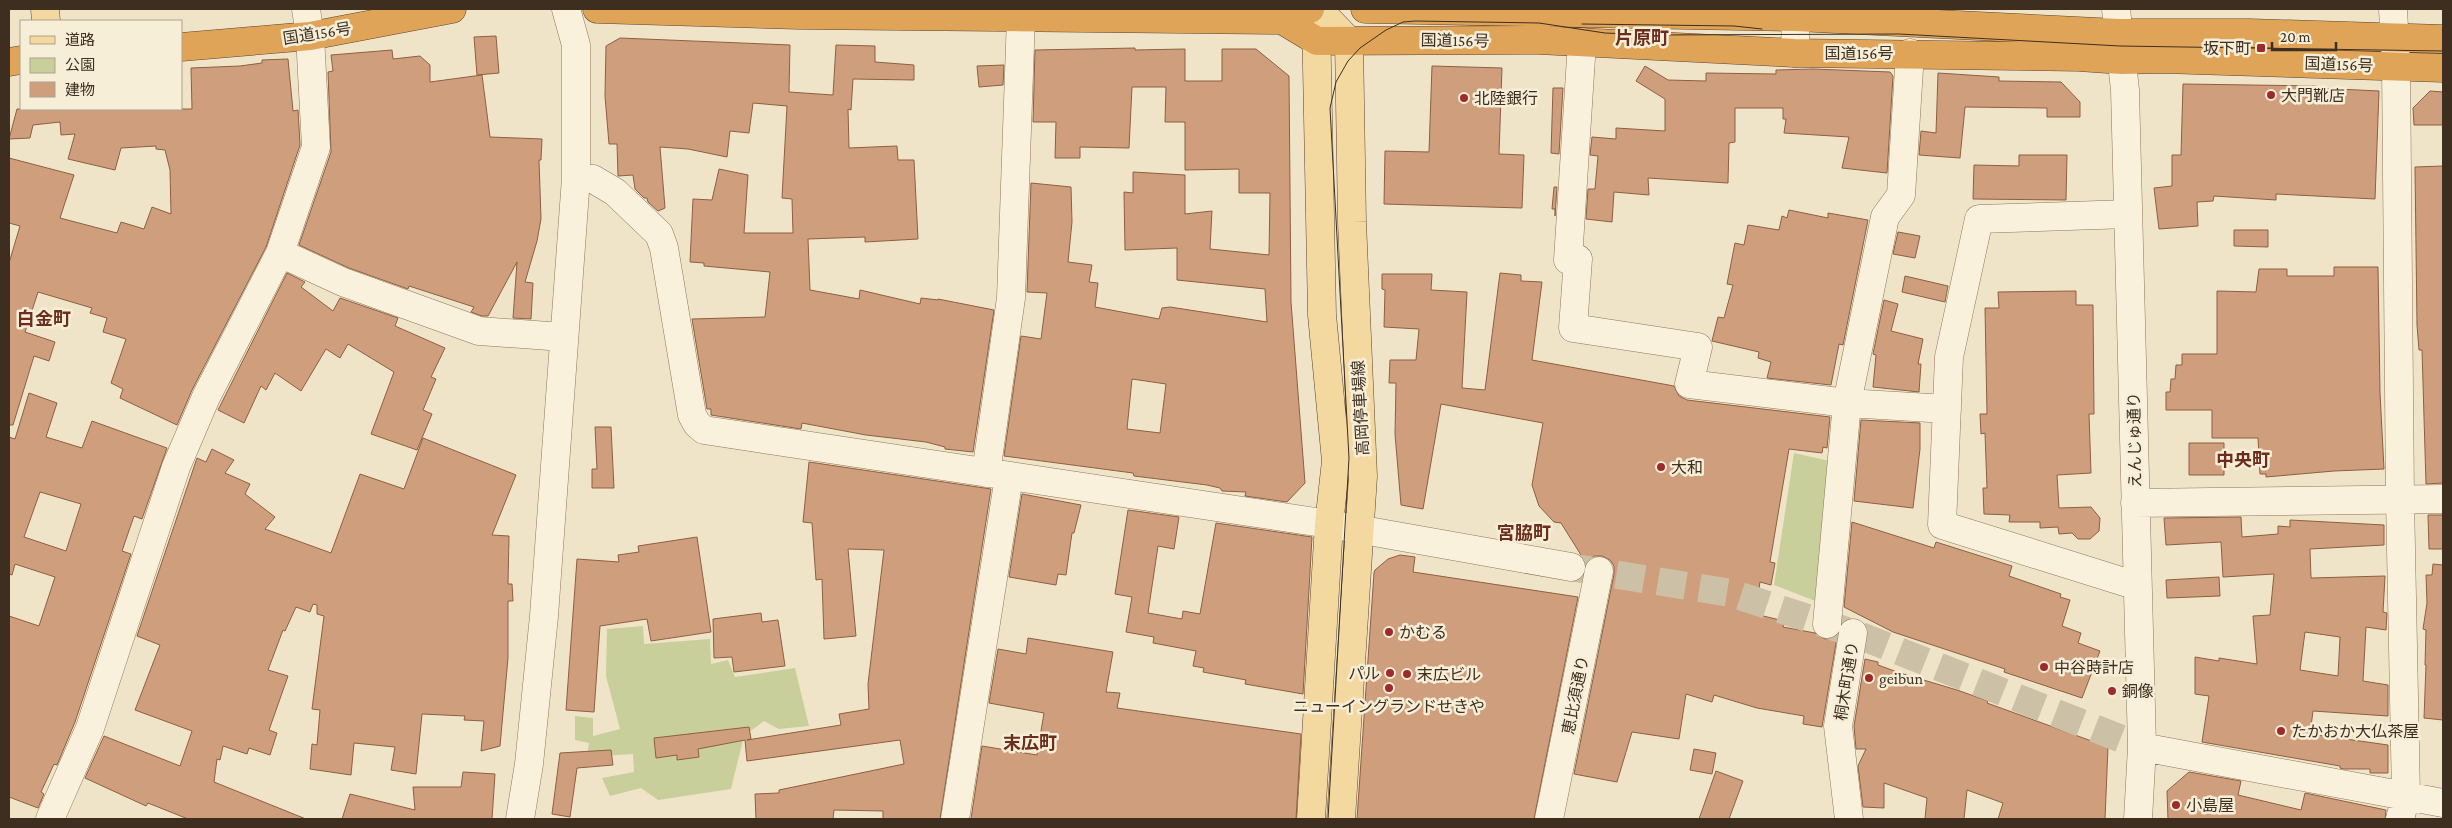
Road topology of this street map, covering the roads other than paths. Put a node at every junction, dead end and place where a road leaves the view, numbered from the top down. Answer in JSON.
{"nodes":[{"id":1,"x":306,"y":9,"type":"edge"},
{"id":2,"x":452,"y":9,"type":"edge"},
{"id":3,"x":566,"y":9,"type":"edge"},
{"id":4,"x":597,"y":9,"type":"edge"},
{"id":5,"x":1310,"y":9,"type":"edge"},
{"id":6,"x":1317,"y":9,"type":"edge"},
{"id":7,"x":1365,"y":9,"type":"edge"},
{"id":8,"x":2393,"y":9,"type":"edge"},
{"id":9,"x":1539,"y":11,"type":"edge"},
{"id":10,"x":799,"y":12,"type":"edge"},
{"id":11,"x":1796,"y":13,"type":"edge"},
{"id":12,"x":1036,"y":14,"type":"edge"},
{"id":13,"x":1282,"y":20,"type":"junction"},
{"id":14,"x":2117,"y":21,"type":"edge"},
{"id":15,"x":310,"y":36,"type":"junction"},
{"id":16,"x":2395,"y":38,"type":"junction"},
{"id":17,"x":2443,"y":39,"type":"edge"},
{"id":18,"x":1538,"y":40,"type":"junction"},
{"id":19,"x":1317,"y":41,"type":"junction"},
{"id":20,"x":1349,"y":41,"type":"junction"},
{"id":21,"x":1582,"y":42,"type":"junction"},
{"id":22,"x":182,"y":47,"type":"edge"},
{"id":23,"x":1795,"y":52,"type":"junction"},
{"id":24,"x":1910,"y":53,"type":"junction"},
{"id":25,"x":2122,"y":60,"type":"junction"},
{"id":26,"x":2396,"y":65,"type":"junction"},
{"id":27,"x":2443,"y":68,"type":"edge"},
{"id":28,"x":576,"y":178,"type":"junction"},
{"id":29,"x":2128,"y":214,"type":"junction"},
{"id":30,"x":280,"y":253,"type":"junction"},
{"id":31,"x":563,"y":337,"type":"junction"},
{"id":32,"x":1847,"y":403,"type":"junction"},
{"id":33,"x":1947,"y":409,"type":"junction"},
{"id":34,"x":998,"y":475,"type":"junction"},
{"id":35,"x":2400,"y":499,"type":"junction"},
{"id":36,"x":2443,"y":499,"type":"edge"},
{"id":37,"x":2135,"y":503,"type":"junction"},
{"id":38,"x":1329,"y":524,"type":"junction"},
{"id":39,"x":1360,"y":530,"type":"junction"},
{"id":40,"x":1571,"y":567,"type":"tunnel mouth"},
{"id":41,"x":1599,"y":571,"type":"dead end"},
{"id":42,"x":2137,"y":586,"type":"junction"},
{"id":43,"x":1827,"y":624,"type":"dead end"},
{"id":44,"x":1853,"y":633,"type":"dead end"},
{"id":45,"x":2142,"y":747,"type":"junction"},
{"id":46,"x":2443,"y":803,"type":"edge"},
{"id":47,"x":2403,"y":808,"type":"edge"},
{"id":48,"x":50,"y":819,"type":"edge"},
{"id":49,"x":520,"y":819,"type":"edge"},
{"id":50,"x":955,"y":819,"type":"edge"},
{"id":51,"x":1311,"y":819,"type":"edge"},
{"id":52,"x":1341,"y":819,"type":"edge"},
{"id":53,"x":1549,"y":819,"type":"edge"},
{"id":54,"x":1848,"y":819,"type":"edge"},
{"id":55,"x":2138,"y":819,"type":"edge"}],
"edges":[{"from":1,"to":15,"type":"street"},
{"from":2,"to":15,"type":"highway","name":"国道156号"},
{"from":3,"to":28,"type":"street"},
{"from":4,"to":10,"type":"highway"},
{"from":5,"to":13,"type":"highway"},
{"from":6,"to":19,"type":"main road","name":"高岡停車場線"},
{"from":6,"to":20,"type":"main road","name":"高岡停車場線"},
{"from":7,"to":9,"type":"highway","name":"国道156号"},
{"from":8,"to":16,"type":"street"},
{"from":9,"to":11,"type":"highway","name":"国道156号"},
{"from":9,"to":18,"type":"street"},
{"from":10,"to":12,"type":"highway"},
{"from":11,"to":14,"type":"highway","name":"国道156号"},
{"from":11,"to":23,"type":"street"},
{"from":12,"to":13,"type":"highway"},
{"from":12,"to":34,"type":"street"},
{"from":13,"to":19,"type":"highway"},
{"from":14,"to":16,"type":"highway","name":"国道156号"},
{"from":14,"to":25,"type":"street","name":"えんじゅ通り"},
{"from":15,"to":22,"type":"highway","name":"国道156号"},
{"from":15,"to":30,"type":"street"},
{"from":16,"to":17,"type":"highway","name":"国道156号"},
{"from":16,"to":26,"type":"street"},
{"from":18,"to":20,"type":"highway","name":"国道156号"},
{"from":18,"to":21,"type":"highway","name":"国道156号"},
{"from":19,"to":20,"type":"highway","name":"国道156号"},
{"from":19,"to":38,"type":"main road","name":"高岡停車場線"},
{"from":20,"to":39,"type":"main road","name":"高岡停車場線"},
{"from":21,"to":23,"type":"highway","name":"国道156号"},
{"from":21,"to":32,"type":"street"},
{"from":23,"to":24,"type":"highway","name":"国道156号"},
{"from":24,"to":25,"type":"highway","name":"国道156号"},
{"from":24,"to":32,"type":"street"},
{"from":25,"to":26,"type":"highway","name":"国道156号"},
{"from":25,"to":29,"type":"street","name":"えんじゅ通り"},
{"from":26,"to":27,"type":"highway","name":"国道156号"},
{"from":26,"to":35,"type":"street"},
{"from":28,"to":31,"type":"street"},
{"from":28,"to":34,"type":"street"},
{"from":29,"to":33,"type":"street"},
{"from":29,"to":37,"type":"street","name":"えんじゅ通り"},
{"from":30,"to":31,"type":"street"},
{"from":30,"to":48,"type":"street"},
{"from":31,"to":49,"type":"street"},
{"from":32,"to":33,"type":"street"},
{"from":32,"to":43,"type":"street"},
{"from":33,"to":42,"type":"street"},
{"from":34,"to":38,"type":"street"},
{"from":34,"to":50,"type":"street"},
{"from":35,"to":36,"type":"street"},
{"from":35,"to":37,"type":"street"},
{"from":35,"to":47,"type":"street"},
{"from":37,"to":42,"type":"street","name":"えんじゅ通り"},
{"from":38,"to":39,"type":"street"},
{"from":38,"to":51,"type":"main road","name":"高岡停車場線"},
{"from":39,"to":40,"type":"street"},
{"from":39,"to":52,"type":"main road","name":"高岡停車場線"},
{"from":41,"to":53,"type":"street","name":"恵比須通り"},
{"from":42,"to":45,"type":"street","name":"えんじゅ通り"},
{"from":44,"to":54,"type":"street","name":"桐木町通り"},
{"from":45,"to":47,"type":"street"},
{"from":45,"to":55,"type":"street","name":"えんじゅ通り"},
{"from":46,"to":47,"type":"street"}]}
